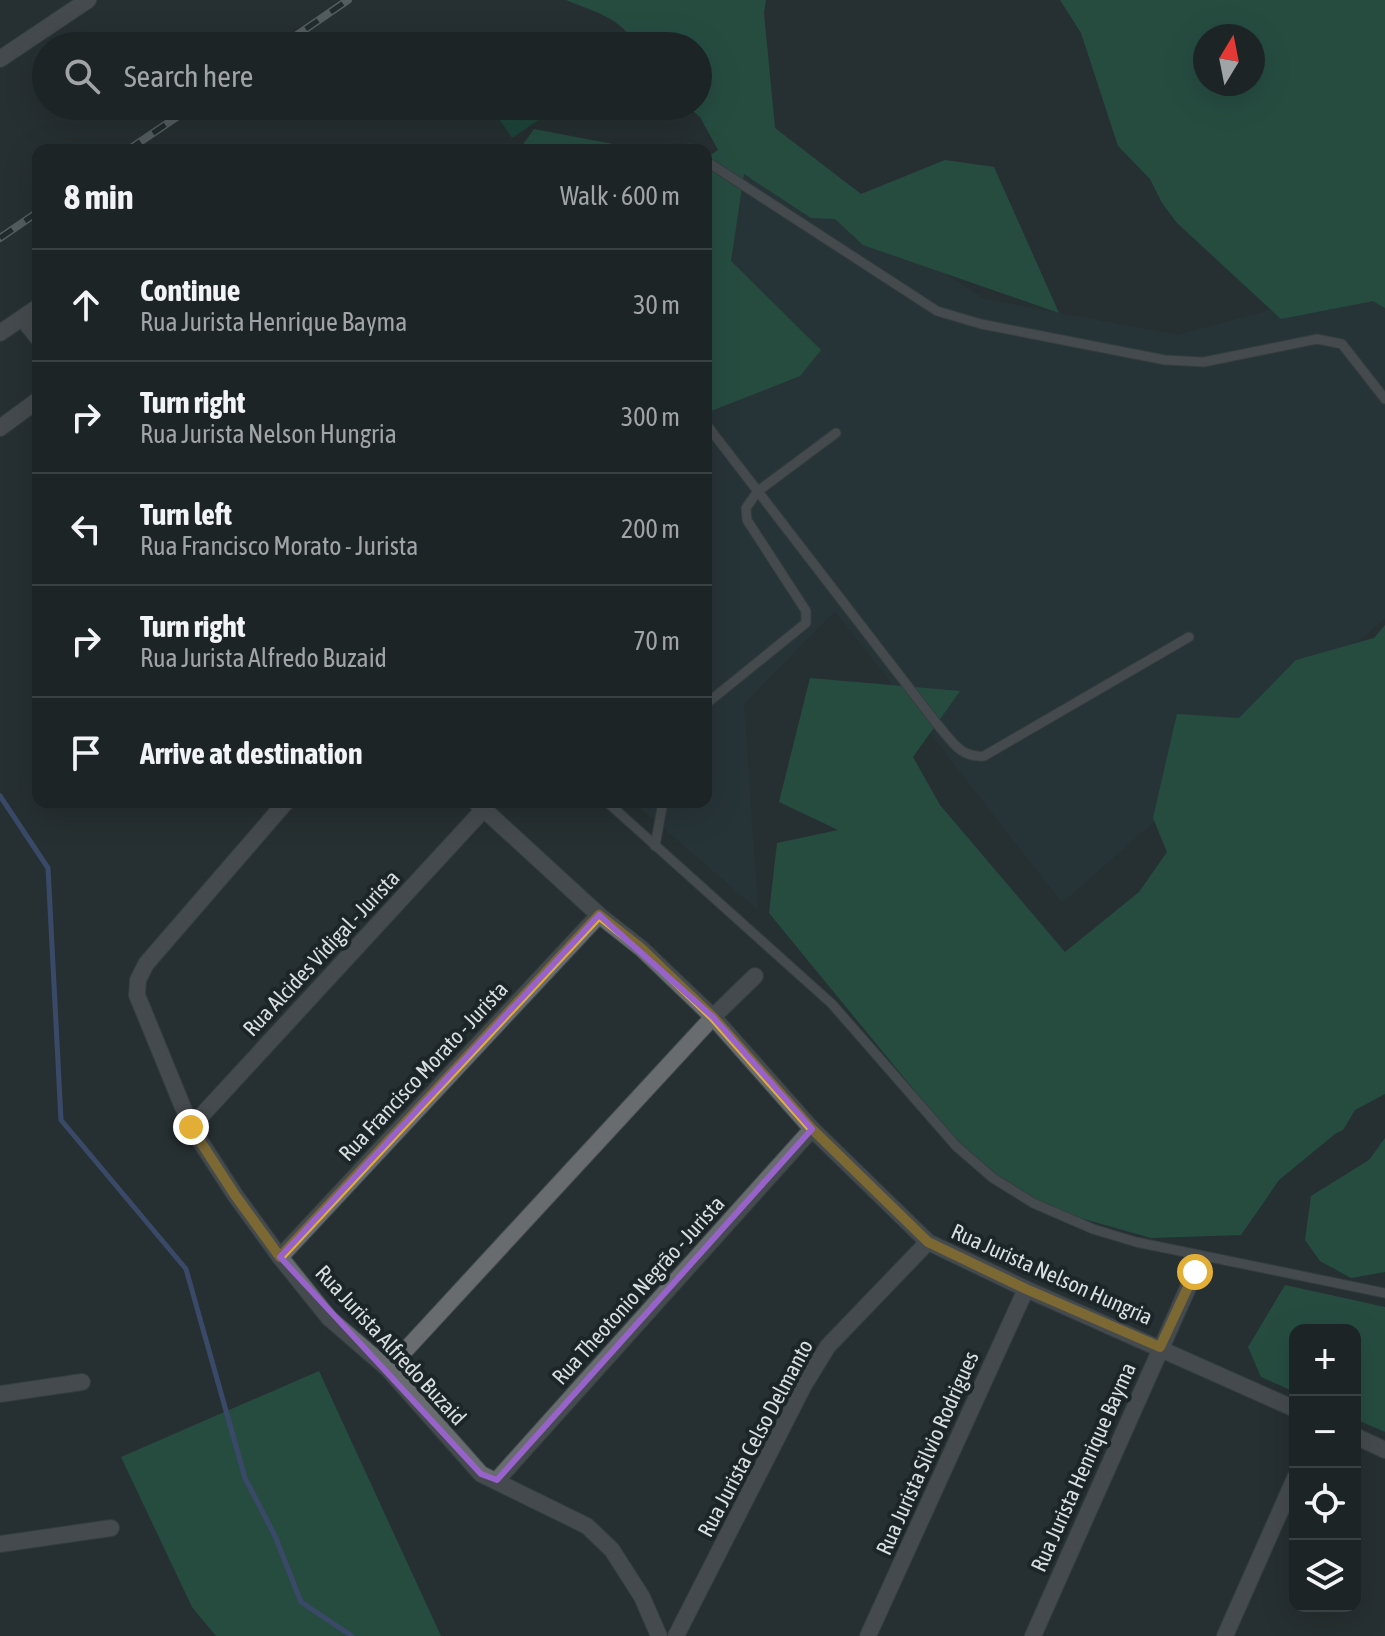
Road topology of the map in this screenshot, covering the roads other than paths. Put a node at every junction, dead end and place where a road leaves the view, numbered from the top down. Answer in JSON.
{"nodes":[{"id":1,"x":88,"y":0,"type":"edge"},
{"id":2,"x":40,"y":32,"type":"edge"},
{"id":3,"x":32,"y":38,"type":"edge"},
{"id":4,"x":0,"y":59,"type":"edge"},
{"id":5,"x":712,"y":165,"type":"edge"},
{"id":6,"x":32,"y":311,"type":"edge"},
{"id":7,"x":22,"y":318,"type":"junction"},
{"id":8,"x":32,"y":330,"type":"edge"},
{"id":9,"x":0,"y":333,"type":"edge"},
{"id":10,"x":1385,"y":399,"type":"edge"},
{"id":11,"x":32,"y":404,"type":"edge"},
{"id":12,"x":0,"y":428,"type":"edge"},
{"id":13,"x":712,"y":432,"type":"edge"},
{"id":14,"x":836,"y":433,"type":"dead end"},
{"id":15,"x":758,"y":491,"type":"junction"},
{"id":16,"x":1189,"y":637,"type":"dead end"},
{"id":17,"x":712,"y":699,"type":"edge"},
{"id":18,"x":281,"y":808,"type":"edge"},
{"id":19,"x":478,"y":808,"type":"edge"},
{"id":20,"x":482,"y":808,"type":"edge"},
{"id":21,"x":614,"y":808,"type":"edge"},
{"id":22,"x":662,"y":808,"type":"edge"},
{"id":23,"x":655,"y":846,"type":"junction"},
{"id":24,"x":599,"y":915,"type":"junction"},
{"id":25,"x":755,"y":976,"type":"dead end"},
{"id":26,"x":713,"y":1017,"type":"junction"},
{"id":27,"x":191,"y":1127,"type":"junction"},
{"id":28,"x":812,"y":1129,"type":"junction"},
{"id":29,"x":928,"y":1242,"type":"junction"},
{"id":30,"x":280,"y":1257,"type":"junction"},
{"id":31,"x":1195,"y":1272,"type":"dead end"},
{"id":32,"x":1026,"y":1289,"type":"junction"},
{"id":33,"x":1385,"y":1293,"type":"edge"},
{"id":34,"x":1160,"y":1347,"type":"junction"},
{"id":35,"x":388,"y":1369,"type":"junction"},
{"id":36,"x":82,"y":1382,"type":"dead end"},
{"id":37,"x":0,"y":1394,"type":"edge"},
{"id":38,"x":1289,"y":1406,"type":"edge"},
{"id":39,"x":1361,"y":1439,"type":"edge"},
{"id":40,"x":1385,"y":1450,"type":"edge"},
{"id":41,"x":497,"y":1480,"type":"junction"},
{"id":42,"x":1289,"y":1492,"type":"edge"},
{"id":43,"x":111,"y":1528,"type":"dead end"},
{"id":44,"x":0,"y":1544,"type":"edge"},
{"id":45,"x":659,"y":1636,"type":"edge"},
{"id":46,"x":676,"y":1636,"type":"edge"},
{"id":47,"x":868,"y":1636,"type":"edge"},
{"id":48,"x":1033,"y":1636,"type":"edge"},
{"id":49,"x":1225,"y":1636,"type":"edge"}],
"edges":[{"from":1,"to":2,"type":"street"},
{"from":3,"to":4,"type":"street"},
{"from":5,"to":10,"type":"lane"},
{"from":6,"to":7,"type":"street"},
{"from":7,"to":8,"type":"street"},
{"from":7,"to":9,"type":"street"},
{"from":11,"to":12,"type":"street"},
{"from":13,"to":15,"type":"lane"},
{"from":14,"to":15,"type":"lane"},
{"from":15,"to":16,"type":"lane"},
{"from":15,"to":17,"type":"lane"},
{"from":18,"to":27,"type":"street","name":"Rua Jurista Alfredo Buzaid"},
{"from":19,"to":27,"type":"street","name":"Rua Alcides Vidigal - Jurista"},
{"from":20,"to":24,"type":"street","name":"Rua Jurista Nelson Hungria"},
{"from":21,"to":23,"type":"lane"},
{"from":22,"to":23,"type":"lane"},
{"from":23,"to":33,"type":"lane"},
{"from":24,"to":26,"type":"street","name":"Rua Jurista Nelson Hungria"},
{"from":24,"to":30,"type":"street","name":"Rua Francisco Morato - Jurista"},
{"from":25,"to":26,"type":"street"},
{"from":26,"to":28,"type":"street","name":"Rua Jurista Nelson Hungria"},
{"from":26,"to":35,"type":"street"},
{"from":27,"to":30,"type":"street","name":"Rua Jurista Alfredo Buzaid"},
{"from":28,"to":29,"type":"street","name":"Rua Jurista Nelson Hungria"},
{"from":28,"to":41,"type":"street","name":"Rua Theotonio Negrão - Jurista"},
{"from":29,"to":32,"type":"street","name":"Rua Jurista Nelson Hungria"},
{"from":29,"to":46,"type":"street","name":"Rua Jurista Celso Delmanto"},
{"from":30,"to":35,"type":"street","name":"Rua Jurista Alfredo Buzaid"},
{"from":31,"to":34,"type":"street","name":"Rua Jurista Henrique Bayma"},
{"from":32,"to":34,"type":"street","name":"Rua Jurista Nelson Hungria"},
{"from":32,"to":47,"type":"street","name":"Rua Jurista Silvio Rodrigues"},
{"from":34,"to":38,"type":"street","name":"Rua Jurista Nelson Hungria"},
{"from":34,"to":48,"type":"street","name":"Rua Jurista Henrique Bayma"},
{"from":35,"to":41,"type":"street","name":"Rua Jurista Alfredo Buzaid"},
{"from":36,"to":37,"type":"street"},
{"from":39,"to":40,"type":"street"},
{"from":41,"to":45,"type":"street","name":"Rua Jurista Alfredo Buzaid"},
{"from":42,"to":49,"type":"street"},
{"from":43,"to":44,"type":"street"}]}
